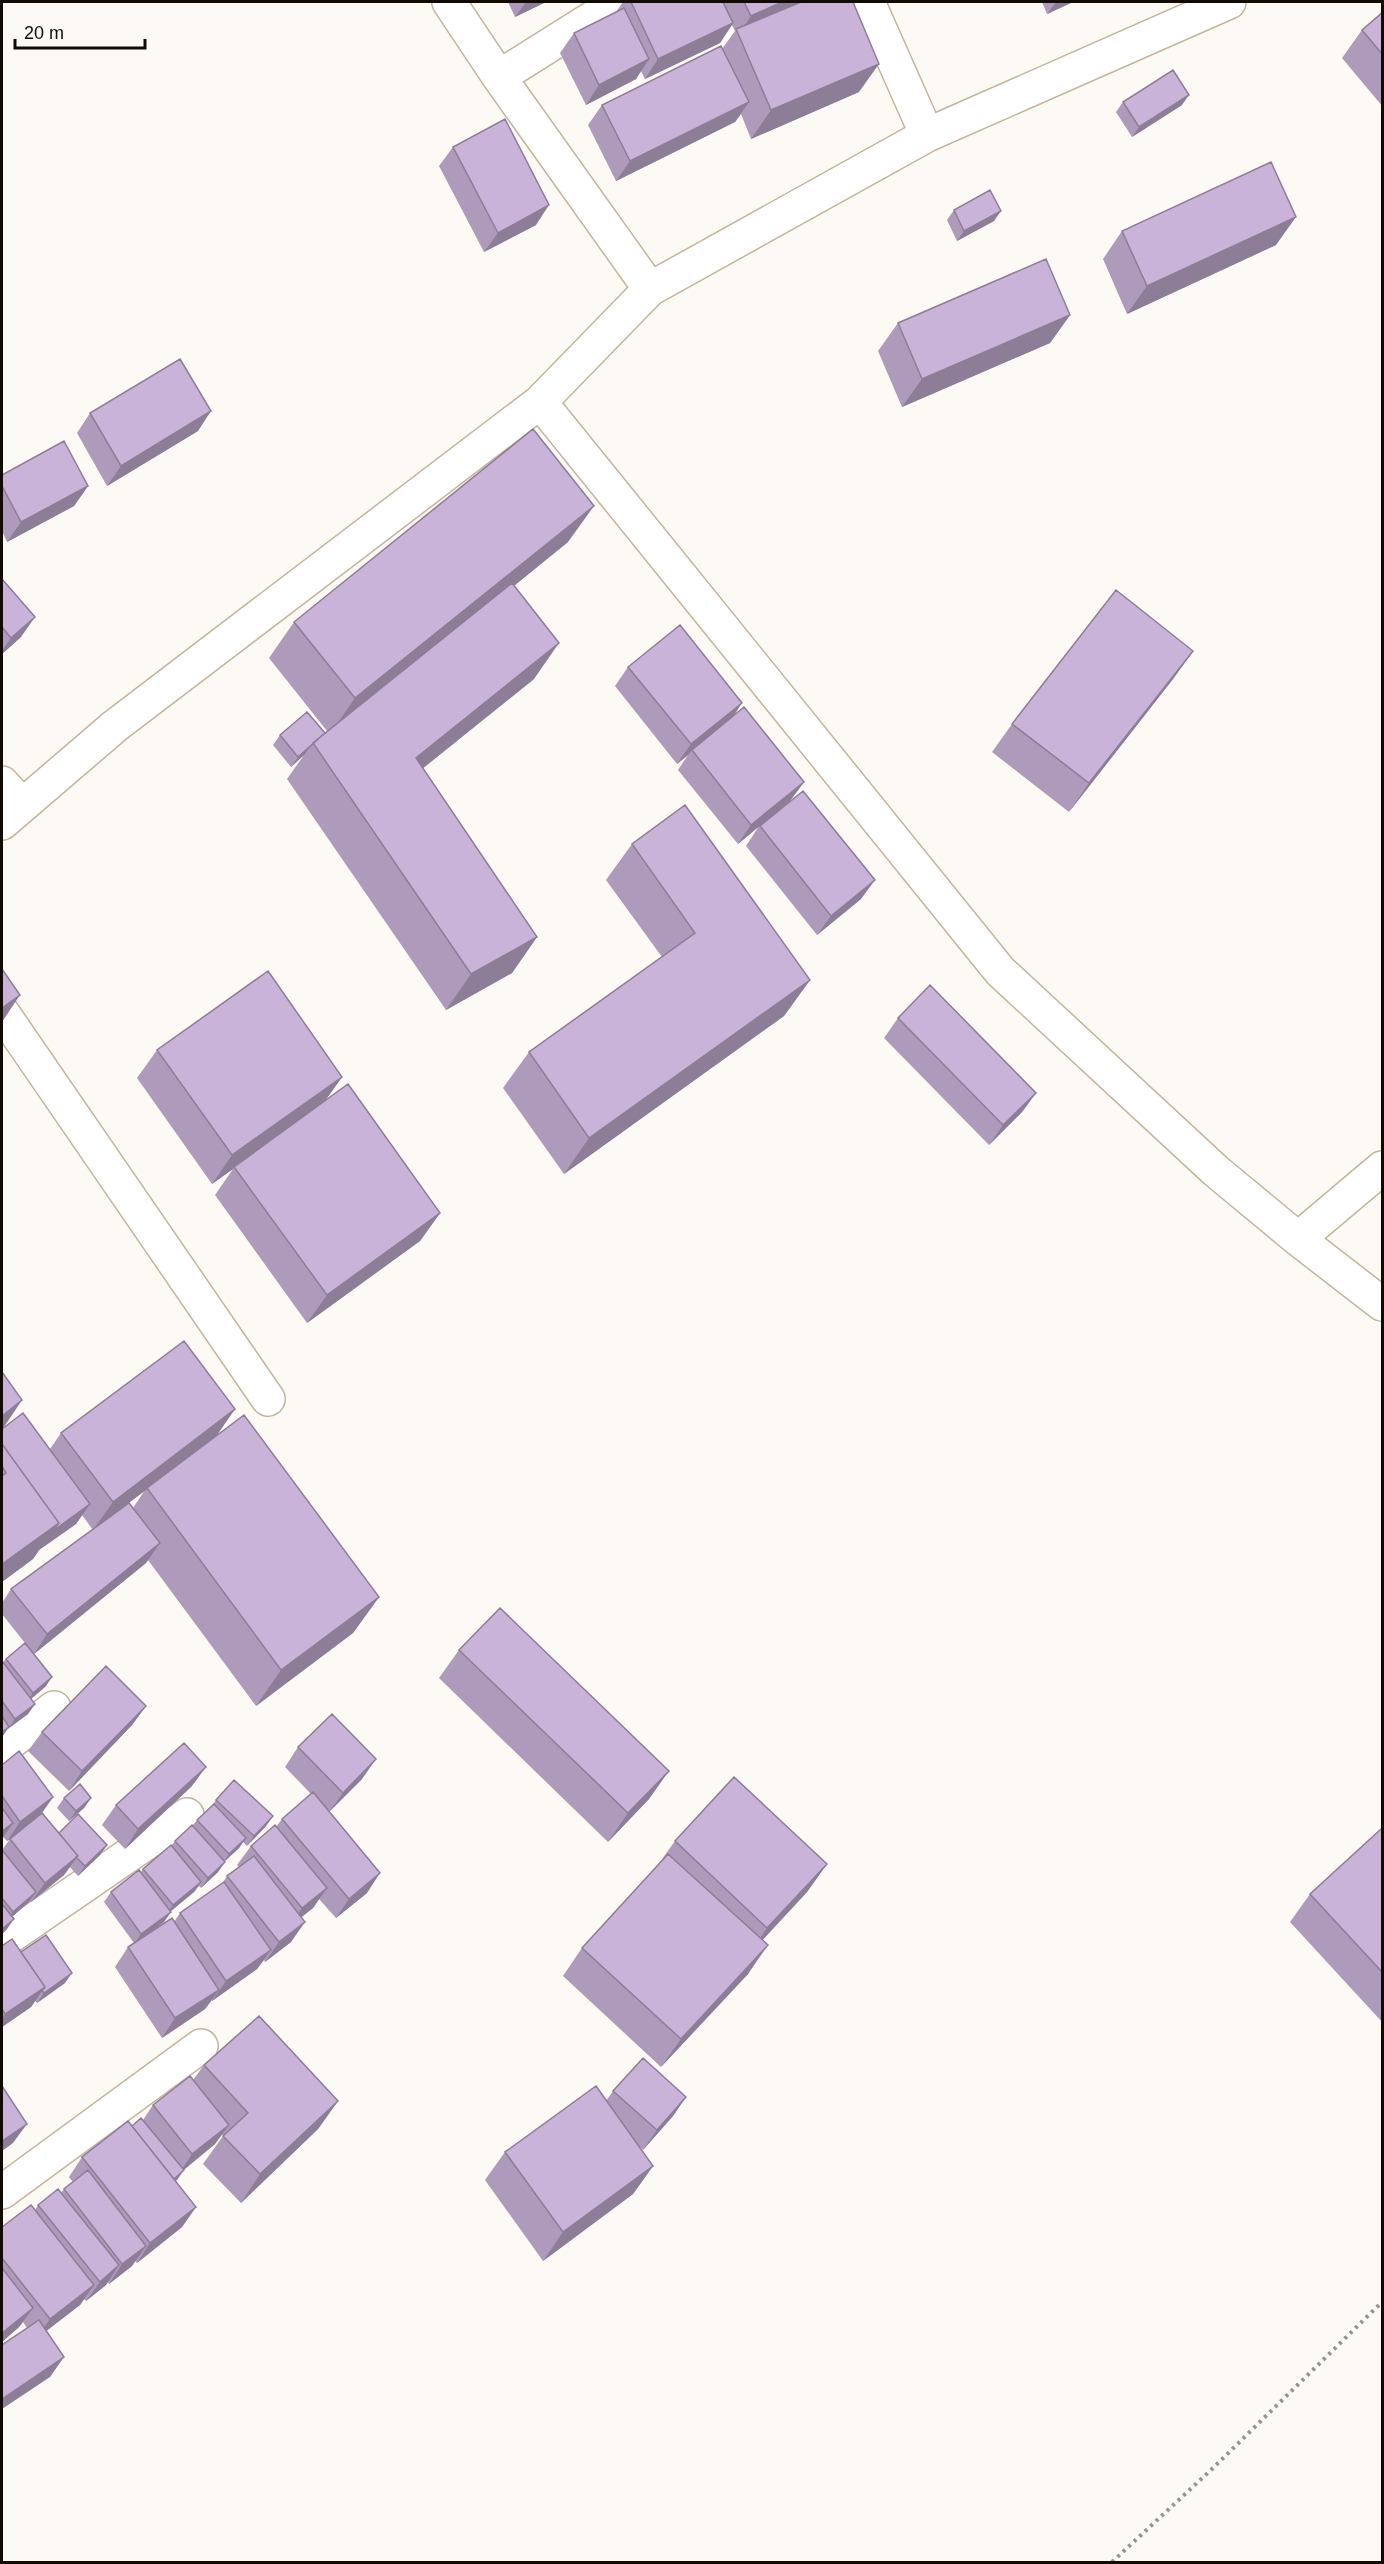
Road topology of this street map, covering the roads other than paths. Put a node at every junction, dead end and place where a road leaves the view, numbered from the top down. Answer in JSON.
{"nodes":[{"id":1,"x":449,"y":2,"type":"edge"},
{"id":2,"x":618,"y":2,"type":"edge"},
{"id":3,"x":868,"y":2,"type":"edge"},
{"id":4,"x":1216,"y":5,"type":"edge"},
{"id":5,"x":499,"y":77,"type":"junction"},
{"id":6,"x":927,"y":135,"type":"junction"},
{"id":7,"x":650,"y":289,"type":"junction"},
{"id":8,"x":540,"y":402,"type":"junction"},
{"id":9,"x":8,"y":803,"type":"edge"},
{"id":10,"x":2,"y":1012,"type":"edge"},
{"id":11,"x":1383,"y":1168,"type":"edge"},
{"id":12,"x":1298,"y":1239,"type":"junction"},
{"id":13,"x":1383,"y":1304,"type":"edge"},
{"id":14,"x":268,"y":1399,"type":"dead end"},
{"id":15,"x":54,"y":1708,"type":"dead end"},
{"id":16,"x":2,"y":1749,"type":"edge"},
{"id":17,"x":187,"y":1815,"type":"dead end"},
{"id":18,"x":2,"y":1942,"type":"edge"},
{"id":19,"x":201,"y":2046,"type":"dead end"},
{"id":20,"x":2,"y":2192,"type":"edge"}],
"edges":[{"from":1,"to":5,"type":"street"},
{"from":2,"to":5,"type":"street"},
{"from":3,"to":6,"type":"street"},
{"from":4,"to":6,"type":"street"},
{"from":5,"to":7,"type":"street"},
{"from":6,"to":7,"type":"street"},
{"from":7,"to":8,"type":"street"},
{"from":8,"to":9,"type":"street"},
{"from":8,"to":12,"type":"street"},
{"from":10,"to":14,"type":"street"},
{"from":11,"to":12,"type":"street"},
{"from":12,"to":13,"type":"street"},
{"from":15,"to":16,"type":"street"},
{"from":17,"to":18,"type":"street"},
{"from":19,"to":20,"type":"street"}]}
